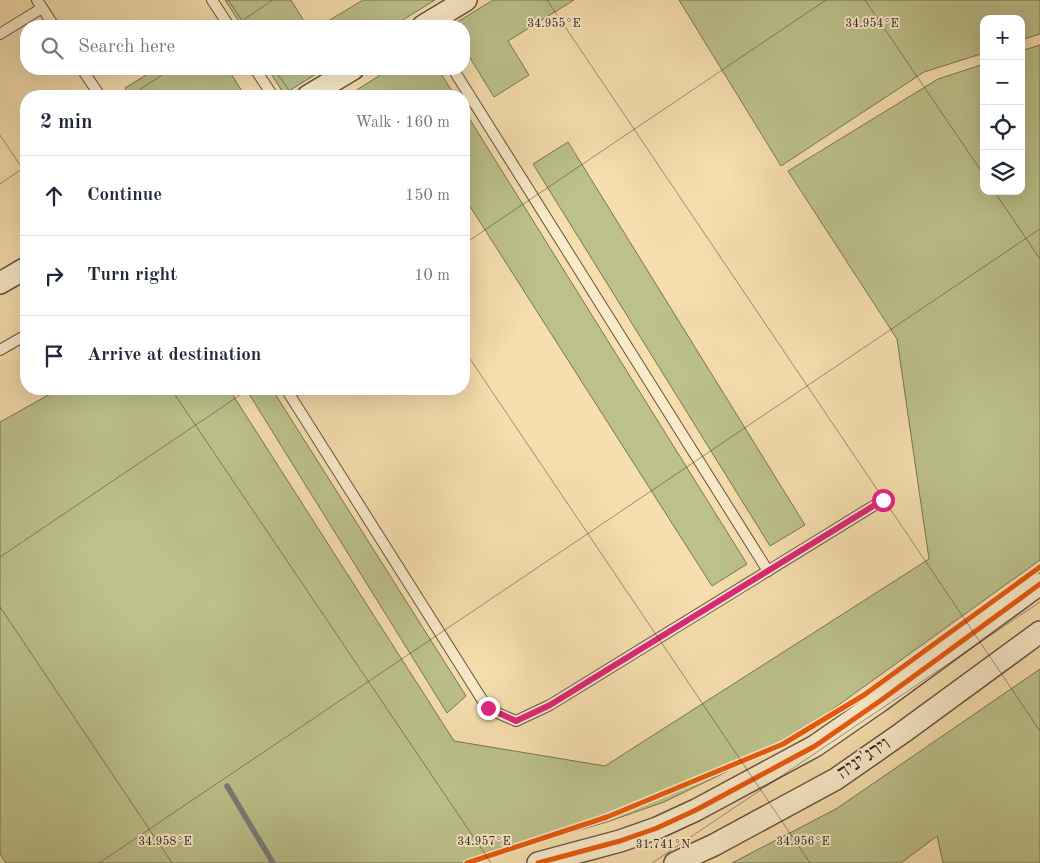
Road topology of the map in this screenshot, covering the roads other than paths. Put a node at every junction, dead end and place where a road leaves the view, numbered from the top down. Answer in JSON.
{"nodes":[{"id":1,"x":212,"y":0,"type":"edge"},
{"id":2,"x":466,"y":0,"type":"edge"},
{"id":3,"x":40,"y":4,"type":"edge"},
{"id":4,"x":50,"y":20,"type":"edge"},
{"id":5,"x":224,"y":20,"type":"edge"},
{"id":6,"x":434,"y":20,"type":"edge"},
{"id":7,"x":0,"y":34,"type":"edge"},
{"id":8,"x":86,"y":75,"type":"edge"},
{"id":9,"x":259,"y":75,"type":"edge"},
{"id":10,"x":343,"y":75,"type":"edge"},
{"id":11,"x":457,"y":75,"type":"edge"},
{"id":12,"x":96,"y":90,"type":"edge"},
{"id":13,"x":269,"y":90,"type":"edge"},
{"id":14,"x":318,"y":90,"type":"edge"},
{"id":15,"x":466,"y":90,"type":"edge"},
{"id":16,"x":470,"y":96,"type":"edge"},
{"id":17,"x":20,"y":271,"type":"edge"},
{"id":18,"x":0,"y":283,"type":"edge"},
{"id":19,"x":20,"y":338,"type":"edge"},
{"id":20,"x":0,"y":350,"type":"edge"},
{"id":21,"x":290,"y":395,"type":"edge"},
{"id":22,"x":883,"y":500,"type":"dead end"},
{"id":23,"x":768,"y":571,"type":"junction"},
{"id":24,"x":1040,"y":584,"type":"edge"},
{"id":25,"x":1040,"y":632,"type":"edge"},
{"id":26,"x":538,"y":863,"type":"edge"},
{"id":27,"x":675,"y":863,"type":"edge"}],
"edges":[{"from":1,"to":5,"type":"lane"},
{"from":2,"to":6,"type":"street"},
{"from":3,"to":4,"type":"lane"},
{"from":3,"to":7,"type":"lane"},
{"from":8,"to":12,"type":"lane"},
{"from":9,"to":13,"type":"lane"},
{"from":10,"to":14,"type":"street"},
{"from":11,"to":15,"type":"lane"},
{"from":16,"to":23,"type":"lane"},
{"from":17,"to":18,"type":"street"},
{"from":19,"to":20,"type":"lane"},
{"from":21,"to":23,"type":"lane"},
{"from":22,"to":23,"type":"lane"},
{"from":24,"to":26,"type":"street","name":"וירג'יניה"},
{"from":25,"to":27,"type":"street","name":"וירג'יניה"}]}
